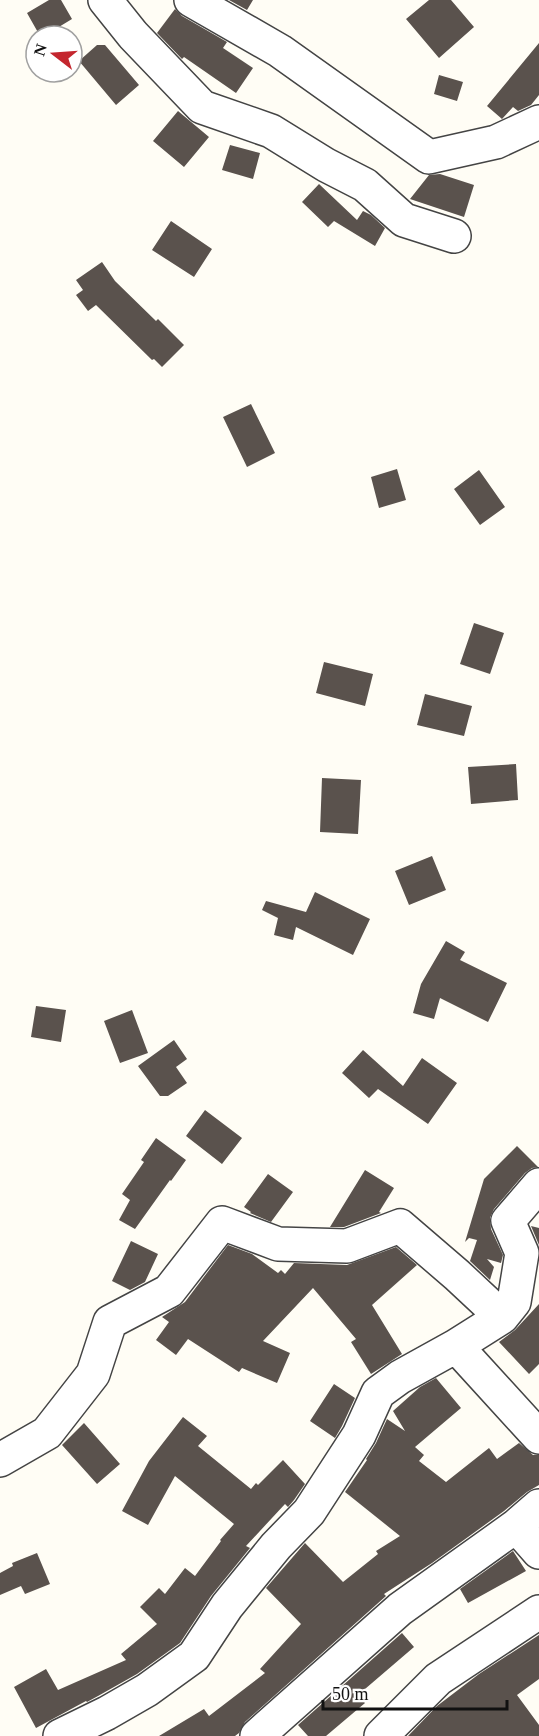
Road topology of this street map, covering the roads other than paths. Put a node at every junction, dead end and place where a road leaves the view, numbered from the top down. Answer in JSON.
{"nodes":[{"id":1,"x":105,"y":0,"type":"edge"},
{"id":2,"x":191,"y":0,"type":"edge"},
{"id":3,"x":539,"y":122,"type":"edge"},
{"id":4,"x":454,"y":236,"type":"dead end"},
{"id":5,"x":539,"y":1185,"type":"edge"},
{"id":6,"x":502,"y":1317,"type":"junction"},
{"id":7,"x":456,"y":1346,"type":"junction"},
{"id":8,"x":539,"y":1437,"type":"edge"},
{"id":9,"x":0,"y":1460,"type":"edge"},
{"id":10,"x":528,"y":1516,"type":"edge"},
{"id":11,"x":539,"y":1552,"type":"edge"},
{"id":12,"x":539,"y":1612,"type":"edge"},
{"id":13,"x":60,"y":1736,"type":"edge"},
{"id":14,"x":258,"y":1736,"type":"edge"},
{"id":15,"x":381,"y":1736,"type":"edge"}],
"edges":[{"from":1,"to":4,"type":"street"},
{"from":2,"to":3,"type":"street"},
{"from":5,"to":6,"type":"street"},
{"from":6,"to":7,"type":"street"},
{"from":6,"to":9,"type":"street"},
{"from":7,"to":8,"type":"street"},
{"from":7,"to":13,"type":"street"},
{"from":10,"to":11,"type":"street"},
{"from":10,"to":14,"type":"street"},
{"from":12,"to":15,"type":"street"}]}
